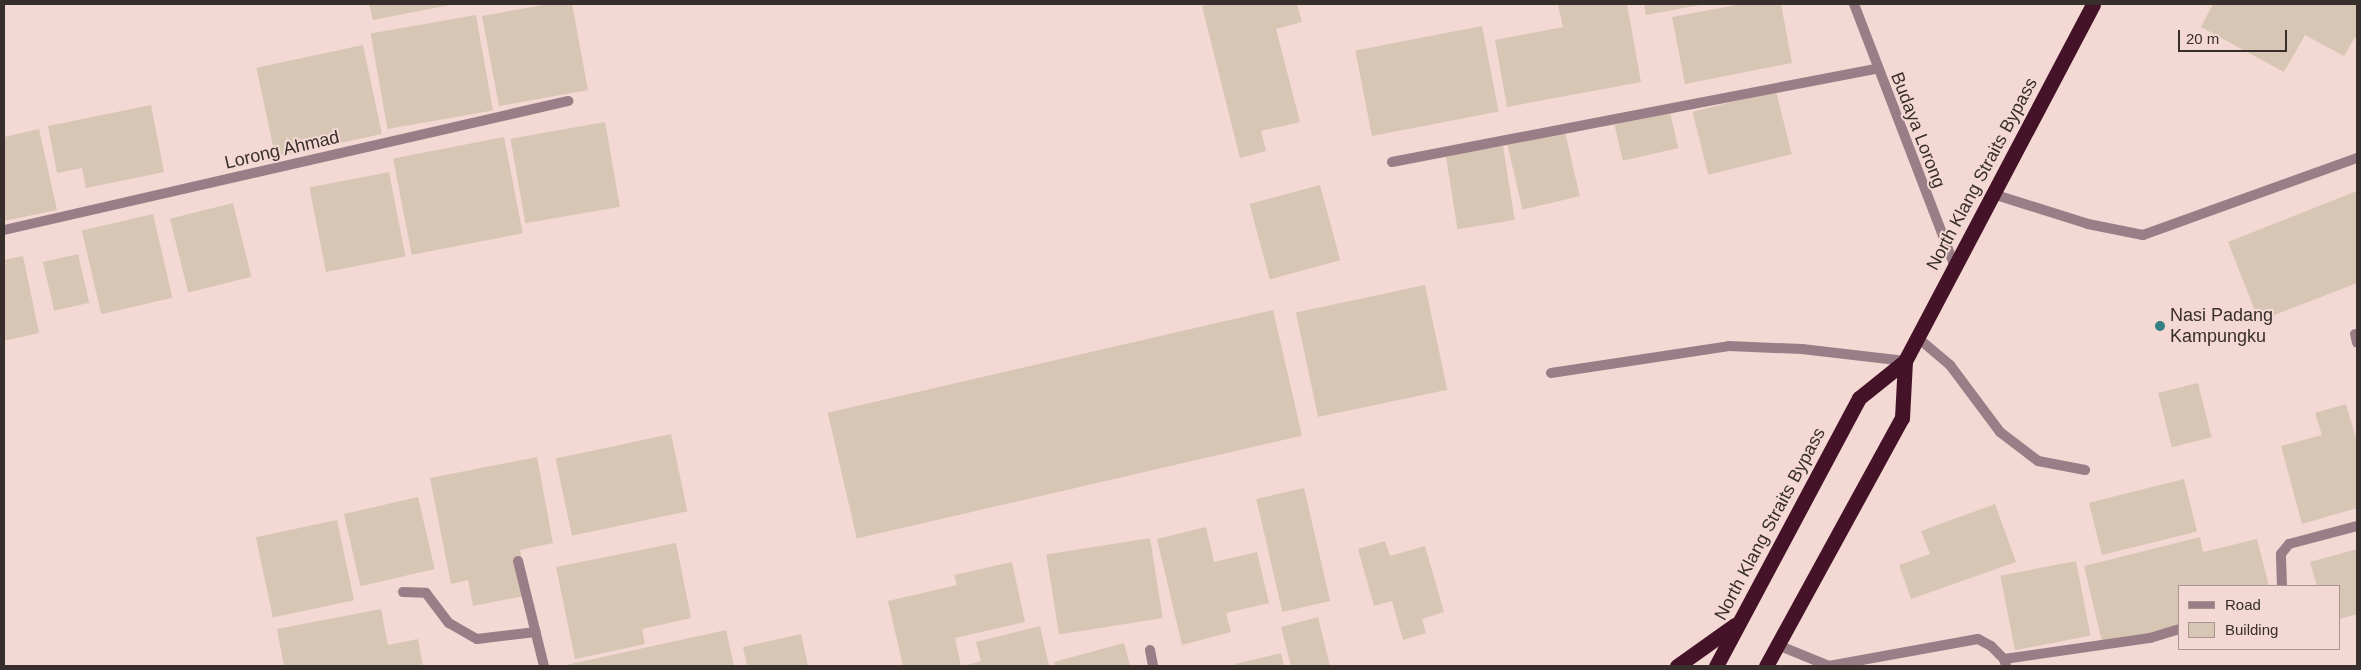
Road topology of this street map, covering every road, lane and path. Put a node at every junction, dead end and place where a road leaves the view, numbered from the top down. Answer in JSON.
{"nodes":[{"id":1,"x":1854,"y":4,"type":"edge"},
{"id":2,"x":2092,"y":4,"type":"edge"},
{"id":3,"x":1877,"y":69,"type":"junction"},
{"id":4,"x":568,"y":101,"type":"dead end"},
{"id":5,"x":2357,"y":158,"type":"edge"},
{"id":6,"x":1392,"y":162,"type":"dead end"},
{"id":7,"x":1993,"y":194,"type":"junction"},
{"id":8,"x":4,"y":230,"type":"edge"},
{"id":9,"x":1955,"y":267,"type":"junction"},
{"id":10,"x":1918,"y":338,"type":"junction"},
{"id":11,"x":1905,"y":361,"type":"junction"},
{"id":12,"x":1551,"y":373,"type":"dead end"},
{"id":13,"x":2085,"y":470,"type":"dead end"},
{"id":14,"x":2357,"y":526,"type":"edge"},
{"id":15,"x":518,"y":561,"type":"dead end"},
{"id":16,"x":2282,"y":585,"type":"edge"},
{"id":17,"x":403,"y":592,"type":"dead end"},
{"id":18,"x":1738,"y":622,"type":"junction"},
{"id":19,"x":2178,"y":630,"type":"edge"},
{"id":20,"x":536,"y":632,"type":"junction"},
{"id":21,"x":1778,"y":645,"type":"junction"},
{"id":22,"x":1150,"y":650,"type":"dead end"},
{"id":23,"x":2005,"y":662,"type":"edge"},
{"id":24,"x":544,"y":666,"type":"edge"},
{"id":25,"x":1153,"y":666,"type":"edge"},
{"id":26,"x":1677,"y":666,"type":"edge"},
{"id":27,"x":1716,"y":666,"type":"edge"},
{"id":28,"x":1766,"y":666,"type":"edge"},
{"id":29,"x":1829,"y":666,"type":"edge"}],
"edges":[{"from":1,"to":3,"type":"street","name":"Budaya Lorong"},
{"from":2,"to":7,"type":"highway","name":"North Klang Straits Bypass"},
{"from":3,"to":6,"type":"street"},
{"from":3,"to":9,"type":"street","name":"Budaya Lorong"},
{"from":4,"to":8,"type":"street","name":"Lorong Ahmad"},
{"from":5,"to":7,"type":"street"},
{"from":7,"to":9,"type":"highway","name":"North Klang Straits Bypass"},
{"from":9,"to":10,"type":"highway","name":"North Klang Straits Bypass"},
{"from":10,"to":11,"type":"highway","name":"North Klang Straits Bypass"},
{"from":10,"to":13,"type":"street"},
{"from":11,"to":12,"type":"street"},
{"from":11,"to":18,"type":"highway","name":"North Klang Straits Bypass"},
{"from":11,"to":21,"type":"highway","name":"North Klang Straits Bypass"},
{"from":14,"to":16,"type":"street"},
{"from":15,"to":20,"type":"street"},
{"from":17,"to":20,"type":"street"},
{"from":18,"to":26,"type":"highway"},
{"from":18,"to":27,"type":"highway","name":"North Klang Straits Bypass"},
{"from":19,"to":23,"type":"street"},
{"from":20,"to":24,"type":"street"},
{"from":21,"to":28,"type":"highway","name":"North Klang Straits Bypass"},
{"from":21,"to":29,"type":"street"},
{"from":22,"to":25,"type":"street"},
{"from":23,"to":29,"type":"street"}]}
